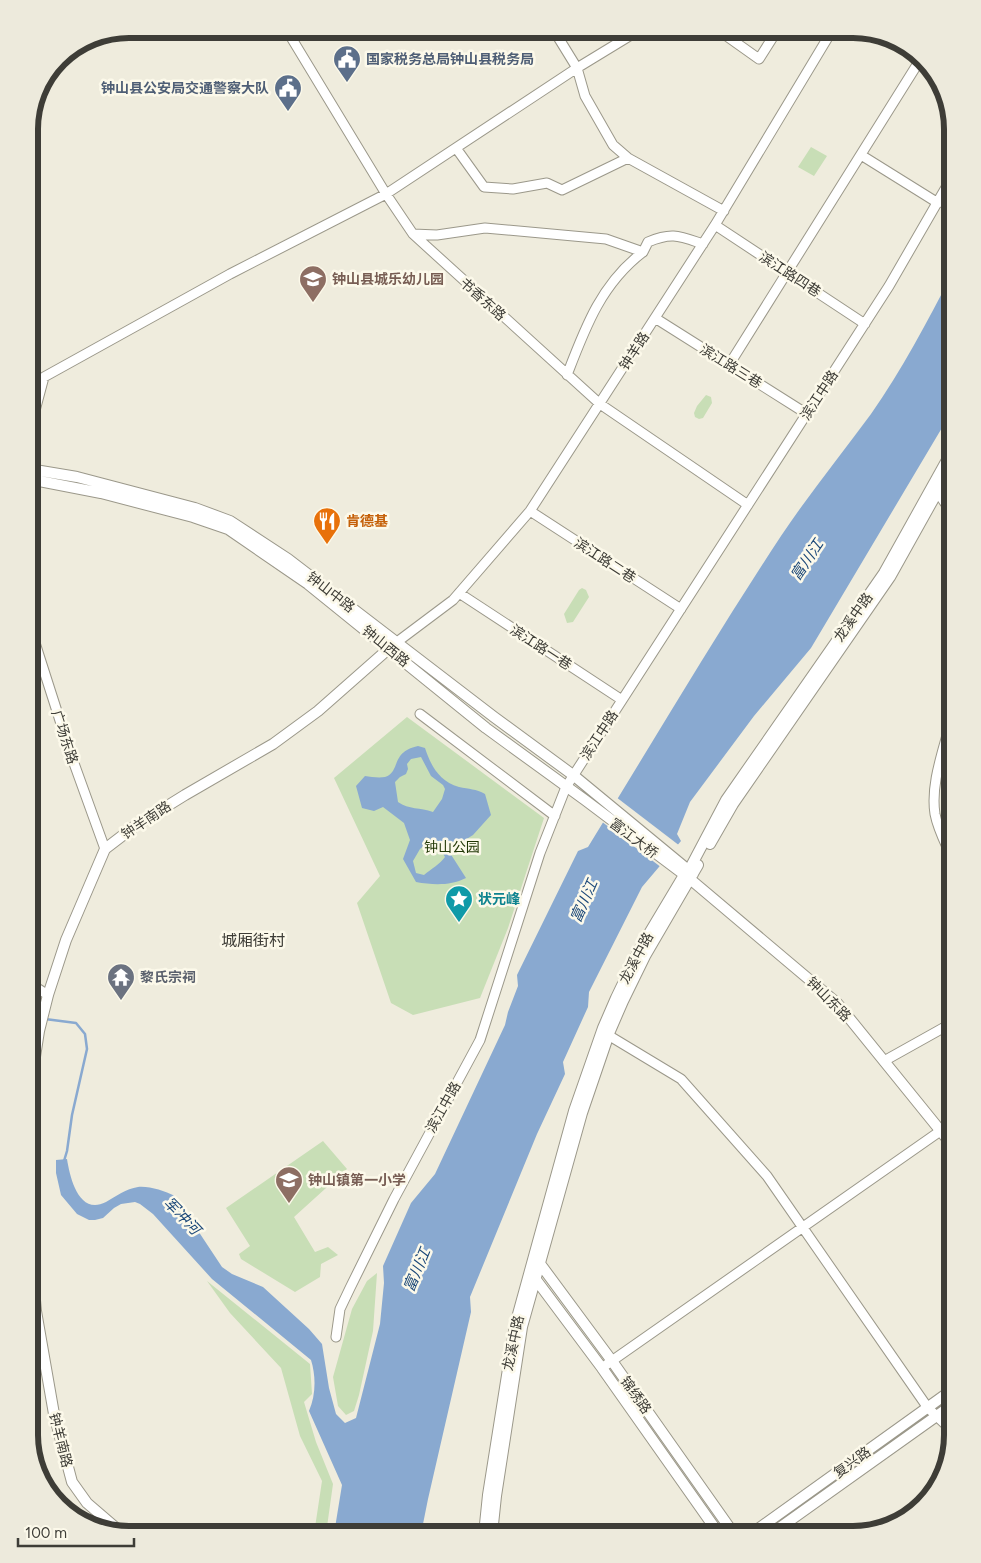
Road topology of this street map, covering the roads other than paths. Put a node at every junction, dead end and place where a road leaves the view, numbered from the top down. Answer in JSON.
{"nodes":[{"id":1,"x":291,"y":38,"type":"edge"},
{"id":2,"x":559,"y":38,"type":"edge"},
{"id":3,"x":626,"y":38,"type":"edge"},
{"id":4,"x":730,"y":38,"type":"edge"},
{"id":5,"x":772,"y":38,"type":"edge"},
{"id":6,"x":829,"y":38,"type":"edge"},
{"id":7,"x":917,"y":64,"type":"edge"},
{"id":8,"x":577,"y":68,"type":"junction"},
{"id":9,"x":456,"y":148,"type":"junction"},
{"id":10,"x":860,"y":155,"type":"junction"},
{"id":11,"x":628,"y":158,"type":"junction"},
{"id":12,"x":944,"y":192,"type":"edge"},
{"id":13,"x":386,"y":194,"type":"junction"},
{"id":14,"x":938,"y":203,"type":"junction"},
{"id":15,"x":724,"y":211,"type":"junction"},
{"id":16,"x":715,"y":225,"type":"junction"},
{"id":17,"x":413,"y":234,"type":"junction"},
{"id":18,"x":703,"y":244,"type":"junction"},
{"id":19,"x":643,"y":252,"type":"junction"},
{"id":20,"x":787,"y":272,"type":"junction"},
{"id":21,"x":655,"y":318,"type":"junction"},
{"id":22,"x":865,"y":324,"type":"junction"},
{"id":23,"x":729,"y":365,"type":"junction"},
{"id":24,"x":567,"y":375,"type":"junction"},
{"id":25,"x":38,"y":399,"type":"edge"},
{"id":26,"x":600,"y":404,"type":"junction"},
{"id":27,"x":807,"y":414,"type":"junction"},
{"id":28,"x":38,"y":470,"type":"edge"},
{"id":29,"x":944,"y":470,"type":"edge"},
{"id":30,"x":944,"y":477,"type":"edge"},
{"id":31,"x":38,"y":481,"type":"edge"},
{"id":32,"x":936,"y":488,"type":"junction"},
{"id":33,"x":944,"y":501,"type":"edge"},
{"id":34,"x":748,"y":505,"type":"junction"},
{"id":35,"x":530,"y":511,"type":"junction"},
{"id":36,"x":459,"y":593,"type":"junction"},
{"id":37,"x":681,"y":609,"type":"junction"},
{"id":38,"x":393,"y":646,"type":"junction"},
{"id":39,"x":38,"y":652,"type":"edge"},
{"id":40,"x":622,"y":700,"type":"junction"},
{"id":41,"x":420,"y":714,"type":"dead end"},
{"id":42,"x":944,"y":749,"type":"edge"},
{"id":43,"x":573,"y":776,"type":"junction"},
{"id":44,"x":566,"y":787,"type":"junction"},
{"id":45,"x":595,"y":794,"type":"joint"},
{"id":46,"x":585,"y":800,"type":"joint"},
{"id":47,"x":555,"y":816,"type":"junction"},
{"id":48,"x":944,"y":837,"type":"edge"},
{"id":49,"x":105,"y":849,"type":"junction"},
{"id":50,"x":689,"y":875,"type":"junction"},
{"id":51,"x":38,"y":989,"type":"edge"},
{"id":52,"x":48,"y":995,"type":"junction"},
{"id":53,"x":944,"y":1027,"type":"edge"},
{"id":54,"x":605,"y":1032,"type":"junction"},
{"id":55,"x":38,"y":1036,"type":"edge"},
{"id":56,"x":886,"y":1059,"type":"junction"},
{"id":57,"x":944,"y":1129,"type":"edge"},
{"id":58,"x":944,"y":1132,"type":"edge"},
{"id":59,"x":804,"y":1227,"type":"junction"},
{"id":60,"x":538,"y":1261,"type":"junction"},
{"id":61,"x":533,"y":1276,"type":"junction"},
{"id":62,"x":38,"y":1322,"type":"edge"},
{"id":63,"x":336,"y":1337,"type":"dead end"},
{"id":64,"x":612,"y":1361,"type":"junction"},
{"id":65,"x":602,"y":1368,"type":"junction"},
{"id":66,"x":944,"y":1396,"type":"edge"},
{"id":67,"x":928,"y":1408,"type":"junction"},
{"id":68,"x":944,"y":1411,"type":"edge"},
{"id":69,"x":937,"y":1416,"type":"junction"},
{"id":70,"x":944,"y":1424,"type":"edge"},
{"id":71,"x":112,"y":1524,"type":"edge"},
{"id":72,"x":485,"y":1525,"type":"edge"},
{"id":73,"x":493,"y":1526,"type":"edge"},
{"id":74,"x":713,"y":1526,"type":"edge"},
{"id":75,"x":728,"y":1526,"type":"edge"},
{"id":76,"x":762,"y":1526,"type":"edge"},
{"id":77,"x":782,"y":1526,"type":"edge"}],
"edges":[{"from":1,"to":13,"type":"street","name":"书香东路"},
{"from":2,"to":8,"type":"street"},
{"from":3,"to":8,"type":"street"},
{"from":4,"to":5,"type":"street"},
{"from":6,"to":15,"type":"street","name":"钟羊路"},
{"from":7,"to":10,"type":"street"},
{"from":8,"to":9,"type":"street"},
{"from":8,"to":11,"type":"street"},
{"from":9,"to":11,"type":"street"},
{"from":9,"to":13,"type":"street"},
{"from":10,"to":14,"type":"street"},
{"from":10,"to":20,"type":"street"},
{"from":11,"to":15,"type":"street"},
{"from":12,"to":14,"type":"street","name":"滨江中路"},
{"from":13,"to":17,"type":"street","name":"书香东路"},
{"from":13,"to":25,"type":"street"},
{"from":14,"to":22,"type":"street","name":"滨江中路"},
{"from":15,"to":16,"type":"street","name":"钟羊路"},
{"from":16,"to":18,"type":"street","name":"钟羊路"},
{"from":16,"to":20,"type":"street","name":"滨江路四巷"},
{"from":17,"to":19,"type":"street"},
{"from":17,"to":24,"type":"street","name":"书香东路"},
{"from":18,"to":19,"type":"street"},
{"from":18,"to":21,"type":"street","name":"钟羊路"},
{"from":19,"to":24,"type":"street"},
{"from":20,"to":22,"type":"street","name":"滨江路四巷"},
{"from":20,"to":23,"type":"street"},
{"from":21,"to":23,"type":"street","name":"滨江路三巷"},
{"from":21,"to":26,"type":"street","name":"钟羊路"},
{"from":22,"to":27,"type":"street","name":"滨江中路"},
{"from":23,"to":27,"type":"street","name":"滨江路三巷"},
{"from":24,"to":26,"type":"street","name":"书香东路"},
{"from":26,"to":34,"type":"street","name":"书香东路"},
{"from":26,"to":35,"type":"street","name":"钟羊路"},
{"from":27,"to":34,"type":"street","name":"滨江中路"},
{"from":28,"to":38,"type":"main road","name":"钟山中路"},
{"from":29,"to":32,"type":"main road","name":"龙溪中路"},
{"from":30,"to":32,"type":"main road","name":"龙溪中路"},
{"from":31,"to":38,"type":"main road","name":"钟山西路"},
{"from":32,"to":33,"type":"street"},
{"from":32,"to":50,"type":"main road","name":"龙溪中路"},
{"from":34,"to":37,"type":"street","name":"滨江中路"},
{"from":35,"to":36,"type":"street","name":"钟羊路"},
{"from":35,"to":37,"type":"street","name":"滨江路二巷"},
{"from":36,"to":38,"type":"street","name":"钟羊路"},
{"from":36,"to":40,"type":"street","name":"滨江路一巷"},
{"from":37,"to":40,"type":"street","name":"滨江中路"},
{"from":38,"to":43,"type":"main road","name":"钟山中路"},
{"from":38,"to":44,"type":"main road","name":"钟山西路"},
{"from":38,"to":49,"type":"main road","name":"钟羊南路"},
{"from":39,"to":49,"type":"street","name":"广场东路"},
{"from":40,"to":43,"type":"street","name":"滨江中路"},
{"from":41,"to":47,"type":"street"},
{"from":42,"to":48,"type":"street"},
{"from":43,"to":44,"type":"street","name":"滨江中路"},
{"from":43,"to":45,"type":"main road","name":"钟山中路"},
{"from":44,"to":46,"type":"main road","name":"钟山西路"},
{"from":44,"to":47,"type":"street","name":"滨江中路"},
{"from":45,"to":50,"type":"main road","name":"富江大桥"},
{"from":46,"to":50,"type":"main road","name":"富江大桥"},
{"from":47,"to":63,"type":"street","name":"滨江中路"},
{"from":49,"to":52,"type":"main road","name":"钟羊南路"},
{"from":50,"to":54,"type":"main road","name":"龙溪中路"},
{"from":50,"to":56,"type":"main road","name":"钟山东路"},
{"from":51,"to":52,"type":"street"},
{"from":52,"to":55,"type":"main road","name":"钟羊南路"},
{"from":53,"to":56,"type":"street"},
{"from":54,"to":59,"type":"street"},
{"from":54,"to":60,"type":"main road","name":"龙溪中路"},
{"from":56,"to":57,"type":"main road","name":"钟山东路"},
{"from":58,"to":59,"type":"street"},
{"from":59,"to":64,"type":"street"},
{"from":59,"to":67,"type":"street"},
{"from":60,"to":61,"type":"main road","name":"龙溪中路"},
{"from":60,"to":64,"type":"main road","name":"锦绣路"},
{"from":61,"to":65,"type":"main road","name":"锦绣路"},
{"from":61,"to":72,"type":"main road","name":"龙溪中路"},
{"from":61,"to":73,"type":"main road","name":"龙溪中路"},
{"from":62,"to":71,"type":"main road","name":"钟羊南路"},
{"from":64,"to":65,"type":"street"},
{"from":64,"to":75,"type":"main road","name":"锦绣路"},
{"from":65,"to":74,"type":"main road","name":"锦绣路"},
{"from":66,"to":67,"type":"main road","name":"复兴路"},
{"from":67,"to":69,"type":"street"},
{"from":67,"to":76,"type":"main road","name":"复兴路"},
{"from":68,"to":69,"type":"main road","name":"复兴路"},
{"from":69,"to":70,"type":"street"},
{"from":69,"to":77,"type":"main road","name":"复兴路"}]}
